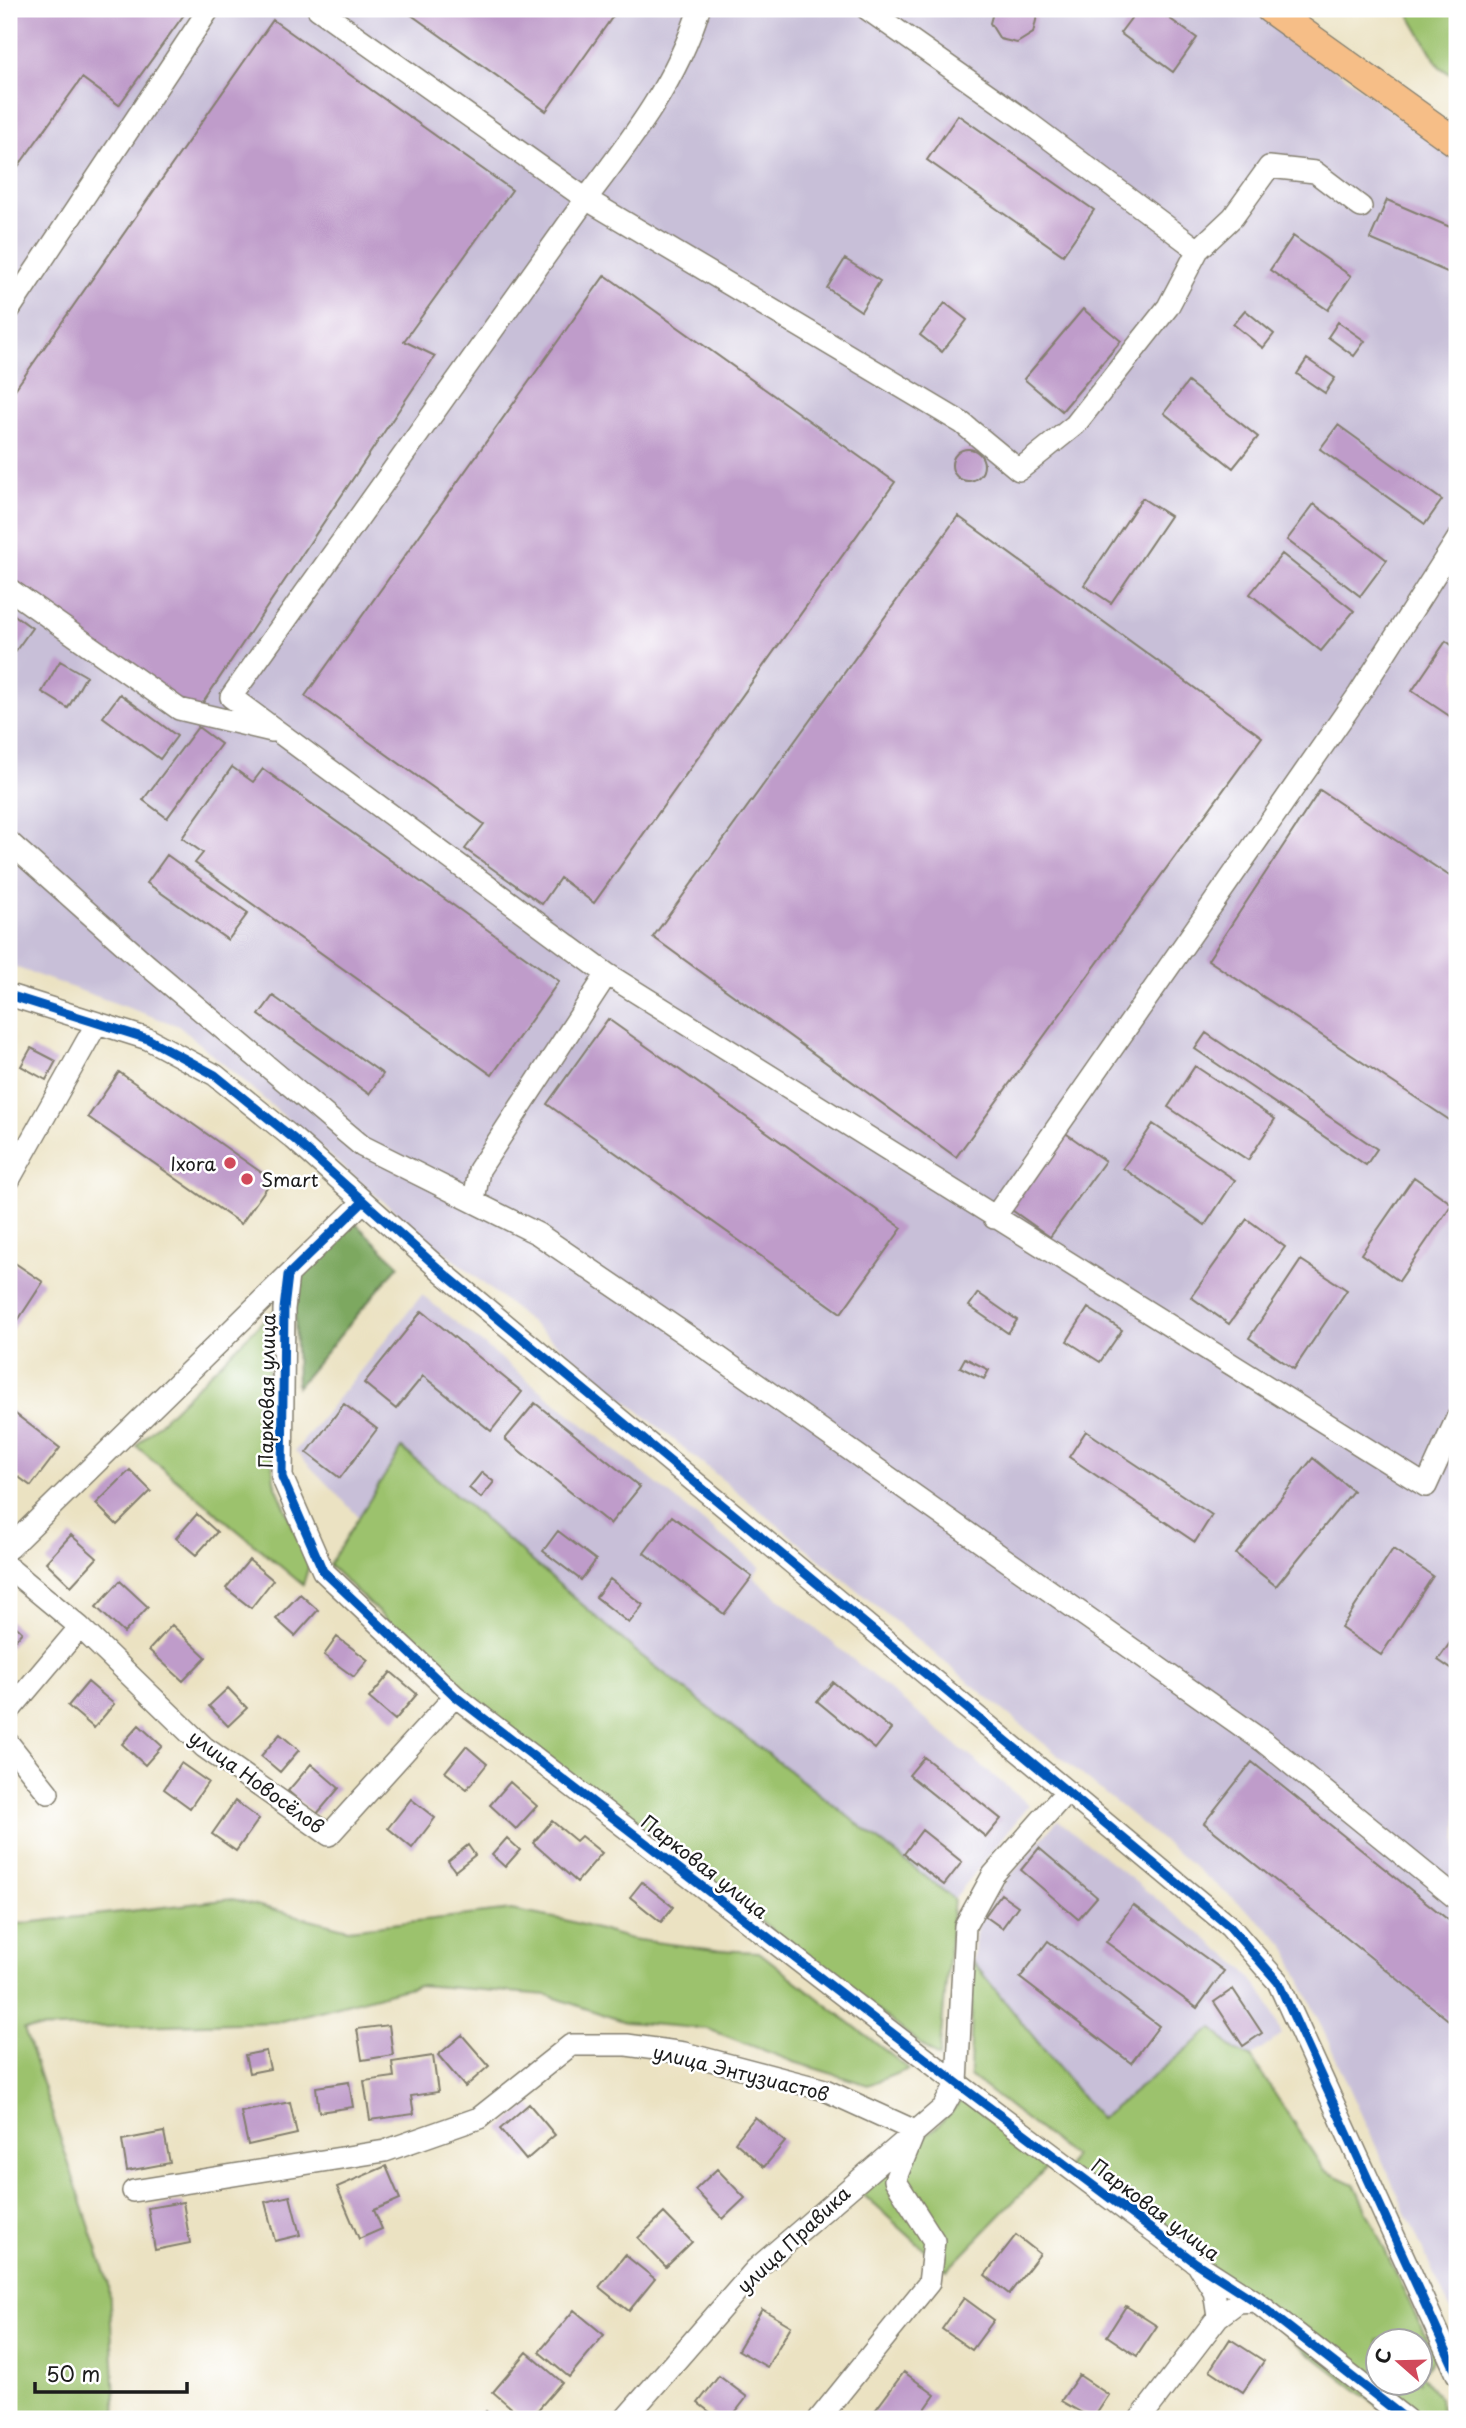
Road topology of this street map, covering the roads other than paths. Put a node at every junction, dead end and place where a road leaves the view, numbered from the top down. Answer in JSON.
{"nodes":[{"id":1,"x":209,"y":9,"type":"edge"},
{"id":2,"x":318,"y":9,"type":"edge"},
{"id":3,"x":699,"y":9,"type":"edge"},
{"id":4,"x":867,"y":9,"type":"edge"},
{"id":5,"x":1270,"y":9,"type":"edge"},
{"id":6,"x":1300,"y":22,"type":"edge"},
{"id":7,"x":1457,"y":143,"type":"edge"},
{"id":8,"x":586,"y":199,"type":"junction"},
{"id":9,"x":1361,"y":207,"type":"dead end"},
{"id":10,"x":1198,"y":250,"type":"junction"},
{"id":11,"x":9,"y":310,"type":"edge"},
{"id":12,"x":1457,"y":540,"type":"edge"},
{"id":13,"x":9,"y":589,"type":"edge"},
{"id":14,"x":281,"y":733,"type":"junction"},
{"id":15,"x":9,"y":842,"type":"edge"},
{"id":16,"x":607,"y":974,"type":"junction"},
{"id":17,"x":9,"y":995,"type":"edge"},
{"id":18,"x":97,"y":1023,"type":"junction"},
{"id":19,"x":9,"y":1180,"type":"edge"},
{"id":20,"x":363,"y":1202,"type":"junction"},
{"id":21,"x":474,"y":1202,"type":"junction"},
{"id":22,"x":994,"y":1218,"type":"junction"},
{"id":23,"x":288,"y":1275,"type":"junction"},
{"id":24,"x":1457,"y":1418,"type":"edge"},
{"id":25,"x":9,"y":1548,"type":"edge"},
{"id":26,"x":9,"y":1568,"type":"edge"},
{"id":27,"x":80,"y":1628,"type":"junction"},
{"id":28,"x":455,"y":1696,"type":"junction"},
{"id":29,"x":9,"y":1711,"type":"edge"},
{"id":30,"x":9,"y":1744,"type":"edge"},
{"id":31,"x":1067,"y":1791,"type":"junction"},
{"id":32,"x":48,"y":1793,"type":"dead end"},
{"id":33,"x":1457,"y":1899,"type":"edge"},
{"id":34,"x":957,"y":2083,"type":"junction"},
{"id":35,"x":915,"y":2131,"type":"junction"},
{"id":36,"x":133,"y":2191,"type":"dead end"},
{"id":37,"x":1196,"y":2263,"type":"junction"},
{"id":38,"x":1255,"y":2301,"type":"junction"},
{"id":39,"x":1218,"y":2317,"type":"junction"},
{"id":40,"x":1457,"y":2374,"type":"edge"},
{"id":41,"x":625,"y":2419,"type":"edge"},
{"id":42,"x":819,"y":2419,"type":"edge"},
{"id":43,"x":1140,"y":2419,"type":"edge"},
{"id":44,"x":1406,"y":2419,"type":"edge"}],
"edges":[{"from":1,"to":11,"type":"street"},
{"from":2,"to":8,"type":"street"},
{"from":3,"to":8,"type":"street"},
{"from":4,"to":10,"type":"street"},
{"from":5,"to":6,"type":"main road"},
{"from":6,"to":7,"type":"main road"},
{"from":8,"to":10,"type":"street"},
{"from":8,"to":14,"type":"street"},
{"from":9,"to":10,"type":"street"},
{"from":12,"to":22,"type":"street"},
{"from":13,"to":14,"type":"street"},
{"from":14,"to":16,"type":"street"},
{"from":15,"to":21,"type":"street"},
{"from":16,"to":21,"type":"street"},
{"from":16,"to":22,"type":"street"},
{"from":17,"to":18,"type":"street"},
{"from":18,"to":19,"type":"street"},
{"from":18,"to":20,"type":"street"},
{"from":20,"to":23,"type":"street","name":"Парковая улица"},
{"from":20,"to":31,"type":"street"},
{"from":21,"to":33,"type":"street"},
{"from":22,"to":24,"type":"street"},
{"from":23,"to":25,"type":"street","name":"Парковая улица"},
{"from":23,"to":28,"type":"street","name":"Парковая улица"},
{"from":26,"to":27,"type":"street","name":"улица Новосёлов"},
{"from":27,"to":28,"type":"street","name":"улица Новосёлов"},
{"from":27,"to":29,"type":"street"},
{"from":28,"to":34,"type":"street","name":"Парковая улица"},
{"from":30,"to":32,"type":"street"},
{"from":31,"to":34,"type":"street"},
{"from":31,"to":40,"type":"street"},
{"from":34,"to":35,"type":"street","name":"улица Правика"},
{"from":34,"to":37,"type":"street","name":"Парковая улица"},
{"from":35,"to":36,"type":"street","name":"улица Энтузиастов"},
{"from":35,"to":41,"type":"street","name":"улица Правика"},
{"from":35,"to":42,"type":"street","name":"улица Правика"},
{"from":37,"to":38,"type":"street","name":"Парковая улица"},
{"from":37,"to":39,"type":"street"},
{"from":38,"to":39,"type":"street"},
{"from":38,"to":44,"type":"street","name":"Парковая улица"},
{"from":39,"to":43,"type":"street"}]}
